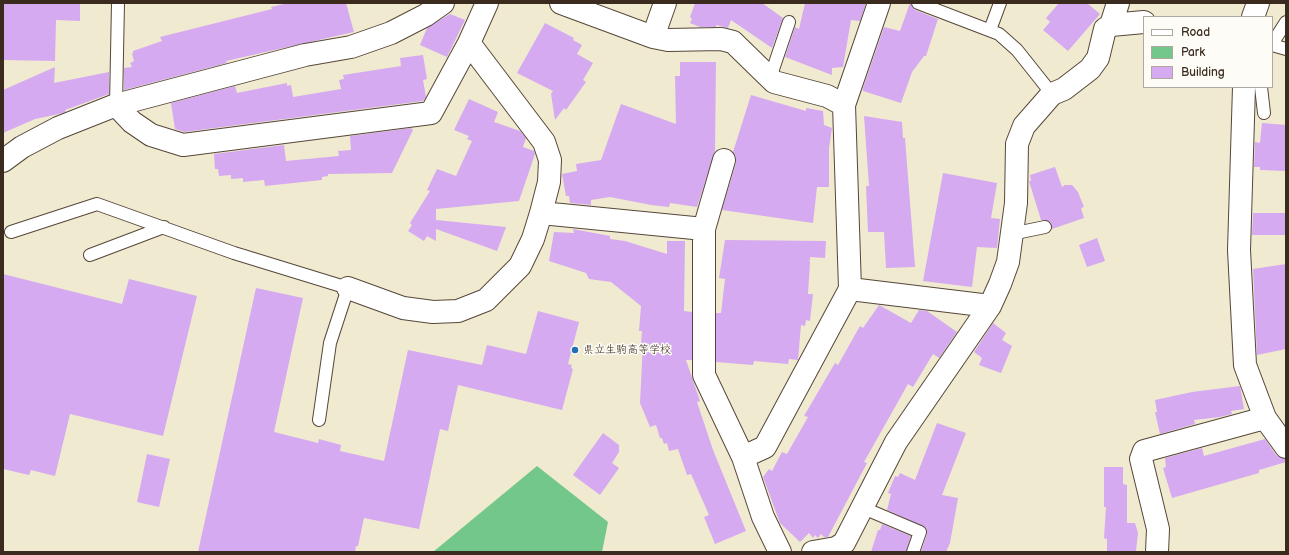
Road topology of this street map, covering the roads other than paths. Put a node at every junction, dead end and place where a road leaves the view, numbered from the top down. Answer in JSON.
{"nodes":[{"id":1,"x":118,"y":3,"type":"edge"},
{"id":2,"x":443,"y":3,"type":"edge"},
{"id":3,"x":487,"y":3,"type":"edge"},
{"id":4,"x":561,"y":3,"type":"edge"},
{"id":5,"x":665,"y":3,"type":"edge"},
{"id":6,"x":879,"y":3,"type":"edge"},
{"id":7,"x":918,"y":3,"type":"edge"},
{"id":8,"x":1000,"y":3,"type":"edge"},
{"id":9,"x":1118,"y":3,"type":"edge"},
{"id":10,"x":1258,"y":3,"type":"edge"},
{"id":11,"x":1252,"y":16,"type":"edge"},
{"id":12,"x":789,"y":22,"type":"dead end"},
{"id":13,"x":1143,"y":22,"type":"edge"},
{"id":14,"x":1286,"y":22,"type":"edge"},
{"id":15,"x":1111,"y":25,"type":"junction"},
{"id":16,"x":990,"y":30,"type":"junction"},
{"id":17,"x":652,"y":37,"type":"junction"},
{"id":18,"x":1273,"y":42,"type":"edge"},
{"id":19,"x":469,"y":43,"type":"junction"},
{"id":20,"x":1273,"y":44,"type":"edge"},
{"id":21,"x":1286,"y":49,"type":"edge"},
{"id":22,"x":770,"y":78,"type":"junction"},
{"id":23,"x":1244,"y":88,"type":"edge"},
{"id":24,"x":1261,"y":88,"type":"edge"},
{"id":25,"x":1052,"y":94,"type":"junction"},
{"id":26,"x":116,"y":105,"type":"junction"},
{"id":27,"x":844,"y":105,"type":"junction"},
{"id":28,"x":1264,"y":113,"type":"dead end"},
{"id":29,"x":724,"y":160,"type":"dead end"},
{"id":30,"x":3,"y":161,"type":"edge"},
{"id":31,"x":541,"y":213,"type":"junction"},
{"id":32,"x":164,"y":227,"type":"junction"},
{"id":33,"x":1046,"y":227,"type":"dead end"},
{"id":34,"x":704,"y":229,"type":"junction"},
{"id":35,"x":11,"y":232,"type":"dead end"},
{"id":36,"x":1011,"y":234,"type":"junction"},
{"id":37,"x":90,"y":255,"type":"dead end"},
{"id":38,"x":348,"y":288,"type":"junction"},
{"id":39,"x":850,"y":289,"type":"junction"},
{"id":40,"x":990,"y":306,"type":"junction"},
{"id":41,"x":1265,"y":418,"type":"junction"},
{"id":42,"x":319,"y":420,"type":"dead end"},
{"id":43,"x":1286,"y":447,"type":"edge"},
{"id":44,"x":743,"y":457,"type":"junction"},
{"id":45,"x":861,"y":507,"type":"junction"},
{"id":46,"x":848,"y":548,"type":"edge"},
{"id":47,"x":780,"y":552,"type":"edge"},
{"id":48,"x":813,"y":552,"type":"edge"},
{"id":49,"x":913,"y":552,"type":"edge"},
{"id":50,"x":1157,"y":552,"type":"edge"}],
"edges":[{"from":1,"to":26,"type":"lane"},
{"from":2,"to":26,"type":"street"},
{"from":3,"to":19,"type":"street"},
{"from":4,"to":17,"type":"street"},
{"from":5,"to":17,"type":"street"},
{"from":6,"to":27,"type":"street"},
{"from":7,"to":16,"type":"lane"},
{"from":8,"to":16,"type":"lane"},
{"from":9,"to":15,"type":"street"},
{"from":10,"to":11,"type":"street"},
{"from":12,"to":22,"type":"lane"},
{"from":13,"to":15,"type":"street"},
{"from":14,"to":18,"type":"lane"},
{"from":15,"to":25,"type":"street"},
{"from":16,"to":25,"type":"lane"},
{"from":17,"to":22,"type":"street"},
{"from":19,"to":26,"type":"street"},
{"from":19,"to":31,"type":"street"},
{"from":20,"to":21,"type":"lane"},
{"from":22,"to":27,"type":"street"},
{"from":23,"to":41,"type":"street"},
{"from":24,"to":28,"type":"lane"},
{"from":25,"to":36,"type":"street"},
{"from":26,"to":30,"type":"street"},
{"from":27,"to":39,"type":"street"},
{"from":29,"to":34,"type":"street"},
{"from":31,"to":34,"type":"street"},
{"from":31,"to":38,"type":"street"},
{"from":32,"to":35,"type":"lane"},
{"from":32,"to":37,"type":"lane"},
{"from":32,"to":38,"type":"lane"},
{"from":33,"to":36,"type":"lane"},
{"from":34,"to":44,"type":"street"},
{"from":36,"to":40,"type":"street"},
{"from":38,"to":42,"type":"lane"},
{"from":39,"to":40,"type":"street"},
{"from":39,"to":44,"type":"street"},
{"from":40,"to":45,"type":"street"},
{"from":41,"to":43,"type":"street"},
{"from":41,"to":50,"type":"street"},
{"from":44,"to":47,"type":"street"},
{"from":45,"to":46,"type":"street"},
{"from":45,"to":49,"type":"lane"},
{"from":46,"to":48,"type":"street"}]}
